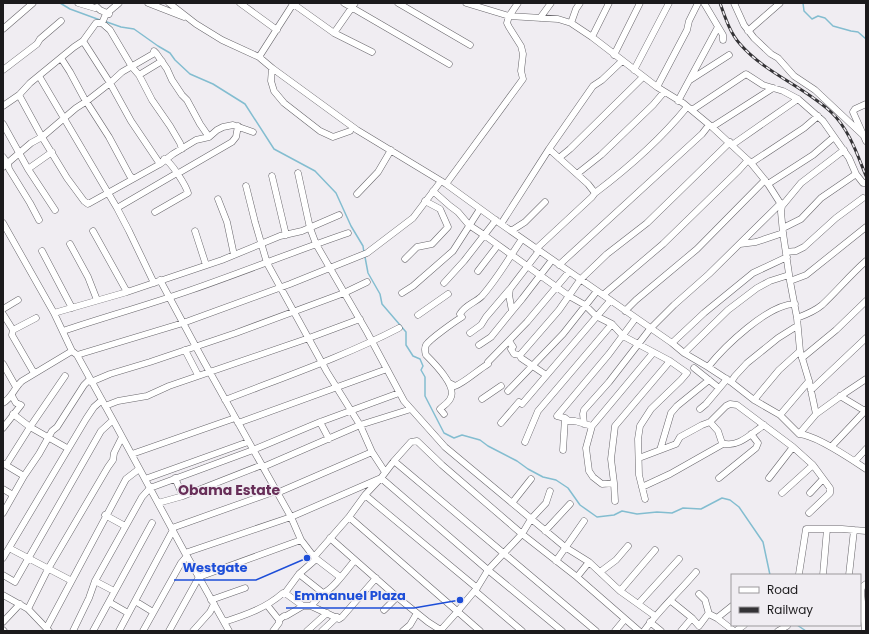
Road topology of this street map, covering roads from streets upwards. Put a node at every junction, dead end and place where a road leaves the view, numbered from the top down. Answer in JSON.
{"nodes":[{"id":1,"x":33,"y":3,"type":"edge"},
{"id":2,"x":78,"y":3,"type":"edge"},
{"id":3,"x":119,"y":3,"type":"edge"},
{"id":4,"x":148,"y":3,"type":"edge"},
{"id":5,"x":170,"y":3,"type":"edge"},
{"id":6,"x":240,"y":3,"type":"edge"},
{"id":7,"x":293,"y":3,"type":"edge"},
{"id":8,"x":344,"y":3,"type":"edge"},
{"id":9,"x":398,"y":3,"type":"edge"},
{"id":10,"x":466,"y":3,"type":"edge"},
{"id":11,"x":489,"y":3,"type":"edge"},
{"id":12,"x":518,"y":3,"type":"edge"},
{"id":13,"x":551,"y":3,"type":"edge"},
{"id":14,"x":580,"y":3,"type":"edge"},
{"id":15,"x":609,"y":3,"type":"edge"},
{"id":16,"x":640,"y":3,"type":"edge"},
{"id":17,"x":669,"y":3,"type":"edge"},
{"id":18,"x":698,"y":3,"type":"edge"},
{"id":19,"x":704,"y":3,"type":"edge"},
{"id":20,"x":734,"y":3,"type":"edge"},
{"id":21,"x":780,"y":3,"type":"edge"},
{"id":22,"x":87,"y":4,"type":"edge"},
{"id":23,"x":353,"y":6,"type":"edge"},
{"id":24,"x":485,"y":10,"type":"junction"},
{"id":25,"x":108,"y":14,"type":"junction"},
{"id":26,"x":509,"y":16,"type":"junction"},
{"id":27,"x":540,"y":18,"type":"junction"},
{"id":28,"x":61,"y":21,"type":"dead end"},
{"id":29,"x":193,"y":21,"type":"junction"},
{"id":30,"x":102,"y":23,"type":"junction"},
{"id":31,"x":571,"y":24,"type":"junction"},
{"id":32,"x":718,"y":26,"type":"junction"},
{"id":33,"x":3,"y":29,"type":"edge"},
{"id":34,"x":276,"y":30,"type":"junction"},
{"id":35,"x":748,"y":31,"type":"junction"},
{"id":36,"x":334,"y":33,"type":"junction"},
{"id":37,"x":592,"y":37,"type":"junction"},
{"id":38,"x":723,"y":40,"type":"dead end"},
{"id":39,"x":84,"y":41,"type":"junction"},
{"id":40,"x":470,"y":45,"type":"dead end"},
{"id":41,"x":372,"y":52,"type":"dead end"},
{"id":42,"x":614,"y":55,"type":"junction"},
{"id":43,"x":729,"y":55,"type":"dead end"},
{"id":44,"x":259,"y":57,"type":"junction"},
{"id":45,"x":61,"y":58,"type":"junction"},
{"id":46,"x":622,"y":61,"type":"junction"},
{"id":47,"x":162,"y":62,"type":"junction"},
{"id":48,"x":449,"y":64,"type":"dead end"},
{"id":49,"x":132,"y":67,"type":"junction"},
{"id":50,"x":272,"y":68,"type":"junction"},
{"id":51,"x":3,"y":70,"type":"edge"},
{"id":52,"x":634,"y":70,"type":"junction"},
{"id":53,"x":139,"y":75,"type":"junction"},
{"id":54,"x":39,"y":76,"type":"junction"},
{"id":55,"x":643,"y":77,"type":"junction"},
{"id":56,"x":689,"y":81,"type":"junction"},
{"id":57,"x":110,"y":83,"type":"junction"},
{"id":58,"x":657,"y":87,"type":"junction"},
{"id":59,"x":773,"y":88,"type":"junction"},
{"id":60,"x":664,"y":92,"type":"junction"},
{"id":61,"x":19,"y":95,"type":"junction"},
{"id":62,"x":798,"y":99,"type":"junction"},
{"id":63,"x":87,"y":101,"type":"junction"},
{"id":64,"x":678,"y":101,"type":"junction"},
{"id":65,"x":866,"y":104,"type":"edge"},
{"id":66,"x":3,"y":106,"type":"edge"},
{"id":67,"x":689,"y":109,"type":"junction"},
{"id":68,"x":818,"y":116,"type":"junction"},
{"id":69,"x":63,"y":118,"type":"junction"},
{"id":70,"x":3,"y":124,"type":"edge"},
{"id":71,"x":238,"y":126,"type":"junction"},
{"id":72,"x":711,"y":126,"type":"junction"},
{"id":73,"x":350,"y":131,"type":"dead end"},
{"id":74,"x":253,"y":132,"type":"dead end"},
{"id":75,"x":864,"y":132,"type":"edge"},
{"id":76,"x":42,"y":137,"type":"junction"},
{"id":77,"x":209,"y":137,"type":"junction"},
{"id":78,"x":834,"y":137,"type":"junction"},
{"id":79,"x":866,"y":141,"type":"edge"},
{"id":80,"x":731,"y":144,"type":"junction"},
{"id":81,"x":182,"y":149,"type":"junction"},
{"id":82,"x":549,"y":149,"type":"junction"},
{"id":83,"x":391,"y":150,"type":"junction"},
{"id":84,"x":844,"y":150,"type":"junction"},
{"id":85,"x":52,"y":152,"type":"junction"},
{"id":86,"x":20,"y":153,"type":"junction"},
{"id":87,"x":3,"y":157,"type":"edge"},
{"id":88,"x":559,"y":158,"type":"junction"},
{"id":89,"x":749,"y":161,"type":"junction"},
{"id":90,"x":162,"y":162,"type":"junction"},
{"id":91,"x":5,"y":165,"type":"edge"},
{"id":92,"x":28,"y":169,"type":"junction"},
{"id":93,"x":298,"y":173,"type":"dead end"},
{"id":94,"x":177,"y":174,"type":"junction"},
{"id":95,"x":577,"y":174,"type":"junction"},
{"id":96,"x":856,"y":174,"type":"junction"},
{"id":97,"x":272,"y":176,"type":"dead end"},
{"id":98,"x":133,"y":178,"type":"junction"},
{"id":99,"x":767,"y":182,"type":"junction"},
{"id":100,"x":444,"y":183,"type":"junction"},
{"id":101,"x":866,"y":183,"type":"edge"},
{"id":102,"x":246,"y":186,"type":"dead end"},
{"id":103,"x":433,"y":191,"type":"junction"},
{"id":104,"x":108,"y":193,"type":"junction"},
{"id":105,"x":595,"y":193,"type":"junction"},
{"id":106,"x":357,"y":194,"type":"dead end"},
{"id":107,"x":863,"y":198,"type":"dead end"},
{"id":108,"x":218,"y":199,"type":"dead end"},
{"id":109,"x":425,"y":201,"type":"junction"},
{"id":110,"x":545,"y":202,"type":"dead end"},
{"id":111,"x":781,"y":204,"type":"junction"},
{"id":112,"x":117,"y":208,"type":"junction"},
{"id":113,"x":480,"y":209,"type":"junction"},
{"id":114,"x":55,"y":210,"type":"dead end"},
{"id":115,"x":155,"y":212,"type":"dead end"},
{"id":116,"x":339,"y":215,"type":"dead end"},
{"id":117,"x":39,"y":220,"type":"dead end"},
{"id":118,"x":498,"y":222,"type":"junction"},
{"id":119,"x":3,"y":223,"type":"edge"},
{"id":120,"x":469,"y":225,"type":"junction"},
{"id":121,"x":866,"y":227,"type":"edge"},
{"id":122,"x":310,"y":228,"type":"junction"},
{"id":123,"x":783,"y":230,"type":"junction"},
{"id":124,"x":93,"y":231,"type":"dead end"},
{"id":125,"x":195,"y":231,"type":"dead end"},
{"id":126,"x":511,"y":231,"type":"junction"},
{"id":127,"x":348,"y":233,"type":"dead end"},
{"id":128,"x":286,"y":235,"type":"junction"},
{"id":129,"x":484,"y":235,"type":"junction"},
{"id":130,"x":522,"y":239,"type":"junction"},
{"id":131,"x":70,"y":244,"type":"dead end"},
{"id":132,"x":261,"y":244,"type":"junction"},
{"id":133,"x":316,"y":244,"type":"junction"},
{"id":134,"x":740,"y":244,"type":"junction"},
{"id":135,"x":498,"y":245,"type":"junction"},
{"id":136,"x":538,"y":250,"type":"junction"},
{"id":137,"x":42,"y":251,"type":"dead end"},
{"id":138,"x":512,"y":254,"type":"junction"},
{"id":139,"x":234,"y":255,"type":"junction"},
{"id":140,"x":787,"y":255,"type":"junction"},
{"id":141,"x":405,"y":259,"type":"dead end"},
{"id":142,"x":552,"y":260,"type":"junction"},
{"id":143,"x":866,"y":261,"type":"edge"},
{"id":144,"x":267,"y":263,"type":"junction"},
{"id":145,"x":206,"y":265,"type":"junction"},
{"id":146,"x":528,"y":265,"type":"junction"},
{"id":147,"x":559,"y":265,"type":"junction"},
{"id":148,"x":330,"y":268,"type":"junction"},
{"id":149,"x":478,"y":272,"type":"dead end"},
{"id":150,"x":569,"y":272,"type":"junction"},
{"id":151,"x":541,"y":275,"type":"junction"},
{"id":152,"x":790,"y":278,"type":"junction"},
{"id":153,"x":580,"y":280,"type":"junction"},
{"id":154,"x":157,"y":282,"type":"junction"},
{"id":155,"x":367,"y":282,"type":"dead end"},
{"id":156,"x":444,"y":283,"type":"dead end"},
{"id":157,"x":556,"y":286,"type":"junction"},
{"id":158,"x":281,"y":287,"type":"junction"},
{"id":159,"x":510,"y":289,"type":"junction"},
{"id":160,"x":596,"y":291,"type":"junction"},
{"id":161,"x":127,"y":292,"type":"junction"},
{"id":162,"x":344,"y":293,"type":"junction"},
{"id":163,"x":402,"y":293,"type":"dead end"},
{"id":164,"x":448,"y":294,"type":"dead end"},
{"id":165,"x":603,"y":295,"type":"junction"},
{"id":166,"x":570,"y":296,"type":"junction"},
{"id":167,"x":169,"y":297,"type":"junction"},
{"id":168,"x":18,"y":300,"type":"dead end"},
{"id":169,"x":97,"y":300,"type":"junction"},
{"id":170,"x":610,"y":301,"type":"junction"},
{"id":171,"x":866,"y":301,"type":"edge"},
{"id":172,"x":794,"y":304,"type":"junction"},
{"id":173,"x":585,"y":305,"type":"junction"},
{"id":174,"x":72,"y":308,"type":"junction"},
{"id":175,"x":3,"y":309,"type":"edge"},
{"id":176,"x":294,"y":311,"type":"junction"},
{"id":177,"x":512,"y":311,"type":"junction"},
{"id":178,"x":625,"y":311,"type":"junction"},
{"id":179,"x":54,"y":313,"type":"junction"},
{"id":180,"x":3,"y":314,"type":"edge"},
{"id":181,"x":418,"y":315,"type":"dead end"},
{"id":182,"x":596,"y":316,"type":"junction"},
{"id":183,"x":36,"y":318,"type":"dead end"},
{"id":184,"x":797,"y":318,"type":"junction"},
{"id":185,"x":360,"y":319,"type":"junction"},
{"id":186,"x":635,"y":319,"type":"junction"},
{"id":187,"x":183,"y":323,"type":"junction"},
{"id":188,"x":612,"y":324,"type":"junction"},
{"id":189,"x":797,"y":326,"type":"junction"},
{"id":190,"x":399,"y":328,"type":"dead end"},
{"id":191,"x":650,"y":329,"type":"junction"},
{"id":192,"x":13,"y":330,"type":"junction"},
{"id":193,"x":63,"y":331,"type":"junction"},
{"id":194,"x":470,"y":332,"type":"dead end"},
{"id":195,"x":623,"y":336,"type":"junction"},
{"id":196,"x":309,"y":338,"type":"junction"},
{"id":197,"x":866,"y":338,"type":"edge"},
{"id":198,"x":509,"y":341,"type":"junction"},
{"id":199,"x":373,"y":342,"type":"junction"},
{"id":200,"x":672,"y":343,"type":"junction"},
{"id":201,"x":637,"y":344,"type":"junction"},
{"id":202,"x":479,"y":345,"type":"dead end"},
{"id":203,"x":196,"y":347,"type":"junction"},
{"id":204,"x":185,"y":350,"type":"junction"},
{"id":205,"x":800,"y":351,"type":"junction"},
{"id":206,"x":74,"y":353,"type":"junction"},
{"id":207,"x":653,"y":353,"type":"junction"},
{"id":208,"x":684,"y":353,"type":"junction"},
{"id":209,"x":520,"y":355,"type":"junction"},
{"id":210,"x":802,"y":358,"type":"junction"},
{"id":211,"x":670,"y":361,"type":"junction"},
{"id":212,"x":322,"y":362,"type":"junction"},
{"id":213,"x":3,"y":364,"type":"edge"},
{"id":214,"x":533,"y":366,"type":"junction"},
{"id":215,"x":706,"y":366,"type":"junction"},
{"id":216,"x":694,"y":368,"type":"junction"},
{"id":217,"x":387,"y":369,"type":"junction"},
{"id":218,"x":210,"y":372,"type":"junction"},
{"id":219,"x":34,"y":373,"type":"junction"},
{"id":220,"x":687,"y":373,"type":"junction"},
{"id":221,"x":6,"y":375,"type":"edge"},
{"id":222,"x":198,"y":375,"type":"junction"},
{"id":223,"x":546,"y":375,"type":"junction"},
{"id":224,"x":65,"y":376,"type":"dead end"},
{"id":225,"x":866,"y":379,"type":"edge"},
{"id":226,"x":709,"y":380,"type":"junction"},
{"id":227,"x":90,"y":381,"type":"junction"},
{"id":228,"x":729,"y":381,"type":"junction"},
{"id":229,"x":809,"y":381,"type":"junction"},
{"id":230,"x":450,"y":384,"type":"junction"},
{"id":231,"x":336,"y":386,"type":"junction"},
{"id":232,"x":501,"y":386,"type":"dead end"},
{"id":233,"x":16,"y":387,"type":"junction"},
{"id":234,"x":719,"y":388,"type":"junction"},
{"id":235,"x":811,"y":390,"type":"junction"},
{"id":236,"x":508,"y":391,"type":"dead end"},
{"id":237,"x":399,"y":393,"type":"junction"},
{"id":238,"x":12,"y":396,"type":"junction"},
{"id":239,"x":840,"y":396,"type":"junction"},
{"id":240,"x":482,"y":399,"type":"dead end"},
{"id":241,"x":225,"y":400,"type":"junction"},
{"id":242,"x":754,"y":400,"type":"junction"},
{"id":243,"x":3,"y":403,"type":"edge"},
{"id":244,"x":103,"y":403,"type":"junction"},
{"id":245,"x":411,"y":409,"type":"junction"},
{"id":246,"x":700,"y":409,"type":"dead end"},
{"id":247,"x":350,"y":410,"type":"junction"},
{"id":248,"x":866,"y":411,"type":"edge"},
{"id":249,"x":12,"y":414,"type":"junction"},
{"id":250,"x":444,"y":414,"type":"dead end"},
{"id":251,"x":816,"y":414,"type":"junction"},
{"id":252,"x":780,"y":415,"type":"junction"},
{"id":253,"x":565,"y":418,"type":"junction"},
{"id":254,"x":113,"y":420,"type":"junction"},
{"id":255,"x":237,"y":421,"type":"junction"},
{"id":256,"x":320,"y":422,"type":"junction"},
{"id":257,"x":710,"y":422,"type":"junction"},
{"id":258,"x":501,"y":423,"type":"dead end"},
{"id":259,"x":584,"y":424,"type":"junction"},
{"id":260,"x":764,"y":425,"type":"junction"},
{"id":261,"x":360,"y":426,"type":"junction"},
{"id":262,"x":592,"y":426,"type":"junction"},
{"id":263,"x":30,"y":427,"type":"junction"},
{"id":264,"x":3,"y":428,"type":"edge"},
{"id":265,"x":751,"y":434,"type":"junction"},
{"id":266,"x":799,"y":434,"type":"junction"},
{"id":267,"x":49,"y":437,"type":"junction"},
{"id":268,"x":122,"y":437,"type":"junction"},
{"id":269,"x":329,"y":439,"type":"junction"},
{"id":270,"x":248,"y":442,"type":"junction"},
{"id":271,"x":525,"y":442,"type":"dead end"},
{"id":272,"x":723,"y":444,"type":"junction"},
{"id":273,"x":793,"y":447,"type":"junction"},
{"id":274,"x":831,"y":447,"type":"junction"},
{"id":275,"x":67,"y":448,"type":"junction"},
{"id":276,"x":253,"y":450,"type":"junction"},
{"id":277,"x":563,"y":450,"type":"dead end"},
{"id":278,"x":660,"y":450,"type":"junction"},
{"id":279,"x":866,"y":450,"type":"edge"},
{"id":280,"x":372,"y":452,"type":"junction"},
{"id":281,"x":132,"y":454,"type":"junction"},
{"id":282,"x":639,"y":458,"type":"junction"},
{"id":283,"x":394,"y":461,"type":"junction"},
{"id":284,"x":855,"y":462,"type":"junction"},
{"id":285,"x":5,"y":464,"type":"edge"},
{"id":286,"x":813,"y":465,"type":"junction"},
{"id":287,"x":262,"y":466,"type":"junction"},
{"id":288,"x":139,"y":469,"type":"junction"},
{"id":289,"x":866,"y":469,"type":"edge"},
{"id":290,"x":385,"y":472,"type":"junction"},
{"id":291,"x":24,"y":476,"type":"junction"},
{"id":292,"x":175,"y":478,"type":"junction"},
{"id":293,"x":381,"y":478,"type":"junction"},
{"id":294,"x":719,"y":478,"type":"dead end"},
{"id":295,"x":769,"y":478,"type":"dead end"},
{"id":296,"x":145,"y":479,"type":"junction"},
{"id":297,"x":532,"y":479,"type":"dead end"},
{"id":298,"x":823,"y":479,"type":"junction"},
{"id":299,"x":614,"y":483,"type":"junction"},
{"id":300,"x":642,"y":487,"type":"junction"},
{"id":301,"x":150,"y":488,"type":"junction"},
{"id":302,"x":3,"y":489,"type":"edge"},
{"id":303,"x":550,"y":491,"type":"dead end"},
{"id":304,"x":276,"y":492,"type":"junction"},
{"id":305,"x":782,"y":493,"type":"dead end"},
{"id":306,"x":810,"y":493,"type":"dead end"},
{"id":307,"x":365,"y":495,"type":"junction"},
{"id":308,"x":13,"y":496,"type":"junction"},
{"id":309,"x":183,"y":496,"type":"junction"},
{"id":310,"x":645,"y":499,"type":"dead end"},
{"id":311,"x":615,"y":501,"type":"dead end"},
{"id":312,"x":158,"y":503,"type":"junction"},
{"id":313,"x":512,"y":503,"type":"junction"},
{"id":314,"x":570,"y":504,"type":"dead end"},
{"id":315,"x":3,"y":513,"type":"edge"},
{"id":316,"x":809,"y":513,"type":"dead end"},
{"id":317,"x":105,"y":515,"type":"junction"},
{"id":318,"x":291,"y":517,"type":"junction"},
{"id":319,"x":349,"y":517,"type":"junction"},
{"id":320,"x":531,"y":519,"type":"junction"},
{"id":321,"x":584,"y":521,"type":"dead end"},
{"id":322,"x":152,"y":523,"type":"dead end"},
{"id":323,"x":125,"y":526,"type":"junction"},
{"id":324,"x":173,"y":529,"type":"junction"},
{"id":325,"x":827,"y":529,"type":"junction"},
{"id":326,"x":854,"y":530,"type":"junction"},
{"id":327,"x":545,"y":531,"type":"junction"},
{"id":328,"x":866,"y":531,"type":"edge"},
{"id":329,"x":522,"y":534,"type":"junction"},
{"id":330,"x":330,"y":538,"type":"junction"},
{"id":331,"x":301,"y":540,"type":"junction"},
{"id":332,"x":628,"y":546,"type":"dead end"},
{"id":333,"x":566,"y":547,"type":"junction"},
{"id":334,"x":9,"y":548,"type":"junction"},
{"id":335,"x":656,"y":550,"type":"dead end"},
{"id":336,"x":504,"y":553,"type":"junction"},
{"id":337,"x":186,"y":555,"type":"junction"},
{"id":338,"x":314,"y":557,"type":"junction"},
{"id":339,"x":3,"y":558,"type":"edge"},
{"id":340,"x":29,"y":558,"type":"junction"},
{"id":341,"x":679,"y":559,"type":"dead end"},
{"id":342,"x":355,"y":560,"type":"junction"},
{"id":343,"x":556,"y":561,"type":"junction"},
{"id":344,"x":589,"y":562,"type":"junction"},
{"id":345,"x":48,"y":569,"type":"junction"},
{"id":346,"x":488,"y":570,"type":"junction"},
{"id":347,"x":600,"y":572,"type":"junction"},
{"id":348,"x":696,"y":572,"type":"dead end"},
{"id":349,"x":299,"y":574,"type":"junction"},
{"id":350,"x":799,"y":574,"type":"edge"},
{"id":351,"x":823,"y":574,"type":"edge"},
{"id":352,"x":849,"y":574,"type":"edge"},
{"id":353,"x":3,"y":575,"type":"edge"},
{"id":354,"x":199,"y":577,"type":"junction"},
{"id":355,"x":340,"y":577,"type":"junction"},
{"id":356,"x":577,"y":577,"type":"junction"},
{"id":357,"x":376,"y":578,"type":"junction"},
{"id":358,"x":70,"y":580,"type":"junction"},
{"id":359,"x":95,"y":581,"type":"junction"},
{"id":360,"x":866,"y":584,"type":"edge"},
{"id":361,"x":245,"y":588,"type":"dead end"},
{"id":362,"x":476,"y":590,"type":"junction"},
{"id":363,"x":114,"y":591,"type":"junction"},
{"id":364,"x":620,"y":591,"type":"junction"},
{"id":365,"x":285,"y":593,"type":"junction"},
{"id":366,"x":323,"y":593,"type":"junction"},
{"id":367,"x":699,"y":594,"type":"dead end"},
{"id":368,"x":3,"y":595,"type":"edge"},
{"id":369,"x":397,"y":597,"type":"junction"},
{"id":370,"x":135,"y":601,"type":"junction"},
{"id":371,"x":671,"y":601,"type":"junction"},
{"id":372,"x":109,"y":602,"type":"junction"},
{"id":373,"x":213,"y":602,"type":"junction"},
{"id":374,"x":639,"y":603,"type":"junction"},
{"id":375,"x":20,"y":604,"type":"junction"},
{"id":376,"x":267,"y":605,"type":"junction"},
{"id":377,"x":303,"y":606,"type":"junction"},
{"id":378,"x":311,"y":606,"type":"junction"},
{"id":379,"x":731,"y":607,"type":"edge"},
{"id":380,"x":28,"y":609,"type":"junction"},
{"id":381,"x":384,"y":610,"type":"dead end"},
{"id":382,"x":154,"y":612,"type":"junction"},
{"id":383,"x":458,"y":612,"type":"junction"},
{"id":384,"x":128,"y":613,"type":"junction"},
{"id":385,"x":328,"y":613,"type":"junction"},
{"id":386,"x":417,"y":613,"type":"junction"},
{"id":387,"x":709,"y":614,"type":"junction"},
{"id":388,"x":655,"y":616,"type":"junction"},
{"id":389,"x":337,"y":617,"type":"junction"},
{"id":390,"x":692,"y":618,"type":"junction"},
{"id":391,"x":717,"y":618,"type":"junction"},
{"id":392,"x":625,"y":619,"type":"junction"},
{"id":393,"x":279,"y":620,"type":"junction"},
{"id":394,"x":3,"y":622,"type":"edge"},
{"id":395,"x":224,"y":622,"type":"junction"},
{"id":396,"x":650,"y":622,"type":"junction"},
{"id":397,"x":787,"y":626,"type":"edge"},
{"id":398,"x":700,"y":628,"type":"edge"},
{"id":399,"x":48,"y":629,"type":"edge"},
{"id":400,"x":73,"y":631,"type":"edge"},
{"id":401,"x":93,"y":631,"type":"edge"},
{"id":402,"x":119,"y":631,"type":"edge"},
{"id":403,"x":143,"y":631,"type":"edge"},
{"id":404,"x":169,"y":631,"type":"edge"},
{"id":405,"x":193,"y":631,"type":"edge"},
{"id":406,"x":229,"y":631,"type":"edge"},
{"id":407,"x":273,"y":631,"type":"edge"},
{"id":408,"x":307,"y":631,"type":"edge"},
{"id":409,"x":322,"y":631,"type":"edge"},
{"id":410,"x":403,"y":631,"type":"edge"},
{"id":411,"x":441,"y":631,"type":"edge"},
{"id":412,"x":480,"y":631,"type":"edge"},
{"id":413,"x":522,"y":631,"type":"edge"},
{"id":414,"x":562,"y":631,"type":"edge"},
{"id":415,"x":596,"y":631,"type":"edge"},
{"id":416,"x":615,"y":631,"type":"edge"},
{"id":417,"x":639,"y":631,"type":"edge"},
{"id":418,"x":644,"y":631,"type":"edge"},
{"id":419,"x":661,"y":631,"type":"edge"},
{"id":420,"x":681,"y":631,"type":"edge"},
{"id":421,"x":735,"y":631,"type":"edge"},
{"id":422,"x":778,"y":631,"type":"edge"},
{"id":423,"x":865,"y":631,"type":"edge"}],
"edges":[{"from":1,"to":33,"type":"street"},
{"from":2,"to":22,"type":"street"},
{"from":3,"to":25,"type":"street"},
{"from":4,"to":29,"type":"street"},
{"from":5,"to":29,"type":"street"},
{"from":6,"to":34,"type":"street"},
{"from":7,"to":34,"type":"street"},
{"from":7,"to":36,"type":"street"},
{"from":8,"to":23,"type":"street"},
{"from":9,"to":40,"type":"street"},
{"from":10,"to":24,"type":"street"},
{"from":11,"to":24,"type":"street"},
{"from":12,"to":26,"type":"street"},
{"from":13,"to":27,"type":"street"},
{"from":14,"to":31,"type":"street"},
{"from":15,"to":37,"type":"street"},
{"from":16,"to":42,"type":"street"},
{"from":17,"to":52,"type":"street"},
{"from":18,"to":58,"type":"street"},
{"from":19,"to":32,"type":"street"},
{"from":20,"to":35,"type":"street"},
{"from":21,"to":35,"type":"street"},
{"from":22,"to":25,"type":"street"},
{"from":23,"to":36,"type":"street"},
{"from":23,"to":48,"type":"street"},
{"from":24,"to":26,"type":"street"},
{"from":25,"to":30,"type":"street"},
{"from":26,"to":27,"type":"street"},
{"from":26,"to":100,"type":"street"},
{"from":27,"to":31,"type":"street"},
{"from":28,"to":51,"type":"street"},
{"from":29,"to":44,"type":"street"},
{"from":30,"to":39,"type":"street"},
{"from":30,"to":49,"type":"street"},
{"from":31,"to":37,"type":"street"},
{"from":32,"to":38,"type":"street"},
{"from":32,"to":56,"type":"street"},
{"from":34,"to":44,"type":"street"},
{"from":35,"to":75,"type":"street"},
{"from":36,"to":41,"type":"street"},
{"from":37,"to":42,"type":"street"},
{"from":39,"to":45,"type":"street"},
{"from":39,"to":57,"type":"street"},
{"from":42,"to":46,"type":"street"},
{"from":43,"to":56,"type":"street"},
{"from":44,"to":50,"type":"street"},
{"from":45,"to":54,"type":"street"},
{"from":45,"to":63,"type":"street"},
{"from":46,"to":52,"type":"street"},
{"from":46,"to":82,"type":"street"},
{"from":47,"to":49,"type":"street"},
{"from":47,"to":53,"type":"street"},
{"from":47,"to":77,"type":"street"},
{"from":49,"to":53,"type":"street"},
{"from":49,"to":57,"type":"street"},
{"from":50,"to":73,"type":"street"},
{"from":50,"to":83,"type":"street"},
{"from":52,"to":55,"type":"street"},
{"from":53,"to":81,"type":"street"},
{"from":54,"to":61,"type":"street"},
{"from":54,"to":69,"type":"street"},
{"from":55,"to":58,"type":"street"},
{"from":55,"to":88,"type":"street"},
{"from":56,"to":64,"type":"street"},
{"from":57,"to":63,"type":"street"},
{"from":57,"to":90,"type":"street"},
{"from":58,"to":60,"type":"street"},
{"from":59,"to":62,"type":"street"},
{"from":59,"to":67,"type":"street"},
{"from":59,"to":72,"type":"street"},
{"from":60,"to":64,"type":"street"},
{"from":60,"to":95,"type":"street"},
{"from":61,"to":66,"type":"street"},
{"from":61,"to":76,"type":"street"},
{"from":62,"to":68,"type":"street"},
{"from":62,"to":80,"type":"street"},
{"from":63,"to":69,"type":"street"},
{"from":63,"to":98,"type":"street"},
{"from":64,"to":67,"type":"street"},
{"from":65,"to":75,"type":"street"},
{"from":67,"to":72,"type":"street"},
{"from":67,"to":105,"type":"street"},
{"from":68,"to":78,"type":"street"},
{"from":68,"to":89,"type":"street"},
{"from":69,"to":76,"type":"street"},
{"from":69,"to":104,"type":"street"},
{"from":70,"to":86,"type":"street"},
{"from":71,"to":74,"type":"street"},
{"from":71,"to":77,"type":"street"},
{"from":71,"to":94,"type":"street"},
{"from":72,"to":80,"type":"street"},
{"from":72,"to":147,"type":"street"},
{"from":75,"to":79,"type":"street"},
{"from":76,"to":85,"type":"street"},
{"from":76,"to":86,"type":"street"},
{"from":77,"to":81,"type":"street"},
{"from":78,"to":84,"type":"street"},
{"from":78,"to":99,"type":"street"},
{"from":80,"to":89,"type":"street"},
{"from":80,"to":153,"type":"street"},
{"from":81,"to":90,"type":"street"},
{"from":82,"to":88,"type":"street"},
{"from":82,"to":118,"type":"street"},
{"from":83,"to":100,"type":"street"},
{"from":83,"to":106,"type":"street"},
{"from":84,"to":96,"type":"street"},
{"from":84,"to":111,"type":"street"},
{"from":85,"to":92,"type":"street"},
{"from":85,"to":104,"type":"street"},
{"from":86,"to":91,"type":"street"},
{"from":86,"to":92,"type":"street"},
{"from":87,"to":91,"type":"street"},
{"from":88,"to":95,"type":"street"},
{"from":89,"to":99,"type":"street"},
{"from":89,"to":165,"type":"street"},
{"from":90,"to":94,"type":"street"},
{"from":90,"to":98,"type":"street"},
{"from":91,"to":117,"type":"street"},
{"from":92,"to":114,"type":"street"},
{"from":93,"to":122,"type":"street"},
{"from":94,"to":112,"type":"street"},
{"from":94,"to":115,"type":"street"},
{"from":95,"to":105,"type":"street"},
{"from":96,"to":101,"type":"street"},
{"from":96,"to":123,"type":"street"},
{"from":97,"to":128,"type":"street"},
{"from":98,"to":104,"type":"street"},
{"from":99,"to":111,"type":"street"},
{"from":99,"to":178,"type":"street"},
{"from":100,"to":103,"type":"street"},
{"from":100,"to":113,"type":"street"},
{"from":102,"to":132,"type":"street"},
{"from":103,"to":109,"type":"street"},
{"from":103,"to":120,"type":"street"},
{"from":104,"to":112,"type":"street"},
{"from":105,"to":136,"type":"street"},
{"from":107,"to":140,"type":"street"},
{"from":108,"to":139,"type":"street"},
{"from":109,"to":141,"type":"street"},
{"from":109,"to":148,"type":"street"},
{"from":110,"to":126,"type":"street"},
{"from":111,"to":123,"type":"street"},
{"from":111,"to":134,"type":"street"},
{"from":112,"to":154,"type":"street"},
{"from":113,"to":118,"type":"street"},
{"from":113,"to":120,"type":"street"},
{"from":116,"to":122,"type":"street"},
{"from":118,"to":126,"type":"street"},
{"from":118,"to":129,"type":"street"},
{"from":119,"to":179,"type":"street"},
{"from":120,"to":129,"type":"street"},
{"from":120,"to":163,"type":"street"},
{"from":121,"to":152,"type":"street"},
{"from":122,"to":128,"type":"street"},
{"from":122,"to":133,"type":"street"},
{"from":123,"to":134,"type":"street"},
{"from":123,"to":140,"type":"street"},
{"from":124,"to":161,"type":"street"},
{"from":125,"to":145,"type":"street"},
{"from":126,"to":130,"type":"street"},
{"from":127,"to":133,"type":"street"},
{"from":128,"to":132,"type":"street"},
{"from":129,"to":135,"type":"street"},
{"from":129,"to":156,"type":"street"},
{"from":130,"to":136,"type":"street"},
{"from":130,"to":138,"type":"street"},
{"from":131,"to":169,"type":"street"},
{"from":132,"to":139,"type":"street"},
{"from":132,"to":144,"type":"street"},
{"from":133,"to":144,"type":"street"},
{"from":133,"to":148,"type":"street"},
{"from":134,"to":191,"type":"street"},
{"from":135,"to":138,"type":"street"},
{"from":135,"to":149,"type":"street"},
{"from":136,"to":142,"type":"street"},
{"from":136,"to":146,"type":"street"},
{"from":137,"to":174,"type":"street"},
{"from":138,"to":146,"type":"street"},
{"from":138,"to":230,"type":"street"},
{"from":139,"to":145,"type":"street"},
{"from":140,"to":152,"type":"street"},
{"from":140,"to":200,"type":"street"},
{"from":142,"to":147,"type":"street"},
{"from":142,"to":151,"type":"street"},
{"from":143,"to":184,"type":"street"},
{"from":144,"to":158,"type":"street"},
{"from":144,"to":167,"type":"street"},
{"from":145,"to":154,"type":"street"},
{"from":146,"to":151,"type":"street"},
{"from":146,"to":159,"type":"street"},
{"from":147,"to":150,"type":"street"},
{"from":148,"to":158,"type":"street"},
{"from":148,"to":162,"type":"street"},
{"from":150,"to":153,"type":"street"},
{"from":150,"to":157,"type":"street"},
{"from":151,"to":157,"type":"street"},
{"from":151,"to":177,"type":"street"},
{"from":152,"to":172,"type":"street"},
{"from":152,"to":208,"type":"street"},
{"from":153,"to":160,"type":"street"},
{"from":153,"to":166,"type":"street"},
{"from":154,"to":161,"type":"street"},
{"from":154,"to":167,"type":"street"},
{"from":155,"to":162,"type":"street"},
{"from":157,"to":166,"type":"street"},
{"from":157,"to":198,"type":"street"},
{"from":158,"to":176,"type":"street"},
{"from":158,"to":187,"type":"street"},
{"from":159,"to":177,"type":"street"},
{"from":159,"to":194,"type":"street"},
{"from":160,"to":165,"type":"street"},
{"from":160,"to":173,"type":"street"},
{"from":161,"to":169,"type":"street"},
{"from":162,"to":176,"type":"street"},
{"from":162,"to":185,"type":"street"},
{"from":164,"to":181,"type":"street"},
{"from":165,"to":170,"type":"street"},
{"from":166,"to":173,"type":"street"},
{"from":166,"to":209,"type":"street"},
{"from":167,"to":187,"type":"street"},
{"from":167,"to":193,"type":"street"},
{"from":168,"to":175,"type":"street"},
{"from":169,"to":174,"type":"street"},
{"from":170,"to":178,"type":"street"},
{"from":170,"to":182,"type":"street"},
{"from":171,"to":210,"type":"street"},
{"from":172,"to":184,"type":"street"},
{"from":172,"to":215,"type":"street"},
{"from":173,"to":182,"type":"street"},
{"from":173,"to":214,"type":"street"},
{"from":174,"to":179,"type":"street"},
{"from":176,"to":196,"type":"street"},
{"from":176,"to":203,"type":"street"},
{"from":177,"to":202,"type":"street"},
{"from":178,"to":186,"type":"street"},
{"from":179,"to":193,"type":"street"},
{"from":180,"to":192,"type":"street"},
{"from":182,"to":188,"type":"street"},
{"from":182,"to":223,"type":"street"},
{"from":183,"to":192,"type":"street"},
{"from":184,"to":189,"type":"street"},
{"from":185,"to":196,"type":"street"},
{"from":185,"to":199,"type":"street"},
{"from":186,"to":191,"type":"street"},
{"from":186,"to":195,"type":"street"},
{"from":187,"to":203,"type":"street"},
{"from":187,"to":206,"type":"street"},
{"from":188,"to":195,"type":"street"},
{"from":188,"to":271,"type":"street"},
{"from":189,"to":205,"type":"street"},
{"from":189,"to":228,"type":"street"},
{"from":190,"to":199,"type":"street"},
{"from":191,"to":200,"type":"street"},
{"from":191,"to":201,"type":"street"},
{"from":192,"to":219,"type":"street"},
{"from":193,"to":206,"type":"street"},
{"from":195,"to":201,"type":"street"},
{"from":195,"to":253,"type":"street"},
{"from":196,"to":212,"type":"street"},
{"from":196,"to":218,"type":"street"},
{"from":197,"to":235,"type":"street"},
{"from":198,"to":209,"type":"street"},
{"from":198,"to":230,"type":"street"},
{"from":199,"to":212,"type":"street"},
{"from":199,"to":217,"type":"street"},
{"from":200,"to":208,"type":"street"},
{"from":201,"to":207,"type":"street"},
{"from":201,"to":259,"type":"street"},
{"from":203,"to":204,"type":"street"},
{"from":203,"to":218,"type":"street"},
{"from":204,"to":222,"type":"street"},
{"from":204,"to":227,"type":"street"},
{"from":205,"to":210,"type":"street"},
{"from":205,"to":242,"type":"street"},
{"from":206,"to":219,"type":"street"},
{"from":206,"to":227,"type":"street"},
{"from":207,"to":211,"type":"street"},
{"from":207,"to":262,"type":"street"},
{"from":208,"to":215,"type":"street"},
{"from":209,"to":214,"type":"street"},
{"from":210,"to":229,"type":"street"},
{"from":211,"to":220,"type":"street"},
{"from":211,"to":299,"type":"street"},
{"from":212,"to":231,"type":"street"},
{"from":212,"to":241,"type":"street"},
{"from":213,"to":221,"type":"street"},
{"from":214,"to":223,"type":"street"},
{"from":214,"to":236,"type":"street"},
{"from":215,"to":216,"type":"street"},
{"from":215,"to":228,"type":"street"},
{"from":216,"to":220,"type":"street"},
{"from":216,"to":226,"type":"street"},
{"from":217,"to":231,"type":"street"},
{"from":217,"to":237,"type":"street"},
{"from":218,"to":222,"type":"street"},
{"from":218,"to":241,"type":"street"},
{"from":219,"to":233,"type":"street"},
{"from":220,"to":282,"type":"street"},
{"from":221,"to":233,"type":"street"},
{"from":222,"to":244,"type":"street"},
{"from":223,"to":258,"type":"street"},
{"from":224,"to":263,"type":"street"},
{"from":225,"to":239,"type":"street"},
{"from":226,"to":234,"type":"street"},
{"from":226,"to":278,"type":"street"},
{"from":227,"to":244,"type":"street"},
{"from":227,"to":267,"type":"street"},
{"from":228,"to":234,"type":"street"},
{"from":228,"to":242,"type":"street"},
{"from":229,"to":235,"type":"street"},
{"from":229,"to":252,"type":"street"},
{"from":230,"to":250,"type":"street"},
{"from":231,"to":247,"type":"street"},
{"from":231,"to":255,"type":"street"},
{"from":232,"to":240,"type":"street"},
{"from":233,"to":238,"type":"street"},
{"from":234,"to":246,"type":"street"},
{"from":235,"to":251,"type":"street"},
{"from":237,"to":245,"type":"street"},
{"from":237,"to":247,"type":"street"},
{"from":238,"to":243,"type":"street"},
{"from":238,"to":249,"type":"street"},
{"from":239,"to":248,"type":"street"},
{"from":239,"to":251,"type":"street"},
{"from":241,"to":255,"type":"street"},
{"from":242,"to":252,"type":"street"},
{"from":244,"to":254,"type":"street"},
{"from":244,"to":275,"type":"street"},
{"from":245,"to":261,"type":"street"},
{"from":245,"to":313,"type":"street"},
{"from":247,"to":256,"type":"street"},
{"from":247,"to":261,"type":"street"},
{"from":248,"to":274,"type":"street"},
{"from":249,"to":263,"type":"street"},
{"from":249,"to":264,"type":"street"},
{"from":251,"to":266,"type":"street"},
{"from":252,"to":266,"type":"street"},
{"from":253,"to":259,"type":"street"},
{"from":253,"to":277,"type":"street"},
{"from":254,"to":268,"type":"street"},
{"from":254,"to":340,"type":"street"},
{"from":255,"to":270,"type":"street"},
{"from":255,"to":281,"type":"street"},
{"from":256,"to":269,"type":"street"},
{"from":256,"to":276,"type":"street"},
{"from":257,"to":260,"type":"street"},
{"from":257,"to":272,"type":"street"},
{"from":257,"to":278,"type":"street"},
{"from":259,"to":262,"type":"street"},
{"from":260,"to":265,"type":"street"},
{"from":260,"to":273,"type":"street"},
{"from":261,"to":269,"type":"street"},
{"from":261,"to":280,"type":"street"},
{"from":262,"to":299,"type":"street"},
{"from":263,"to":267,"type":"street"},
{"from":263,"to":285,"type":"street"},
{"from":265,"to":272,"type":"street"},
{"from":265,"to":294,"type":"street"},
{"from":266,"to":274,"type":"street"},
{"from":267,"to":275,"type":"street"},
{"from":267,"to":291,"type":"street"},
{"from":268,"to":281,"type":"street"},
{"from":268,"to":345,"type":"street"},
{"from":269,"to":287,"type":"street"},
{"from":270,"to":276,"type":"street"},
{"from":270,"to":296,"type":"street"},
{"from":272,"to":300,"type":"street"},
{"from":273,"to":286,"type":"street"},
{"from":273,"to":295,"type":"street"},
{"from":274,"to":284,"type":"street"},
{"from":275,"to":334,"type":"street"},
{"from":276,"to":287,"type":"street"},
{"from":276,"to":292,"type":"street"},
{"from":278,"to":282,"type":"street"},
{"from":279,"to":284,"type":"street"},
{"from":280,"to":290,"type":"street"},
{"from":280,"to":304,"type":"street"},
{"from":281,"to":288,"type":"street"},
{"from":282,"to":300,"type":"street"},
{"from":283,"to":290,"type":"street"},
{"from":283,"to":329,"type":"street"},
{"from":283,"to":336,"type":"street"},
{"from":284,"to":289,"type":"street"},
{"from":285,"to":291,"type":"street"},
{"from":286,"to":298,"type":"street"},
{"from":286,"to":305,"type":"street"},
{"from":287,"to":304,"type":"street"},
{"from":287,"to":309,"type":"street"},
{"from":288,"to":296,"type":"street"},
{"from":288,"to":317,"type":"street"},
{"from":290,"to":293,"type":"street"},
{"from":291,"to":308,"type":"street"},
{"from":292,"to":301,"type":"street"},
{"from":292,"to":309,"type":"street"},
{"from":293,"to":307,"type":"street"},
{"from":293,"to":318,"type":"street"},
{"from":293,"to":346,"type":"street"},
{"from":296,"to":301,"type":"street"},
{"from":297,"to":313,"type":"street"},
{"from":298,"to":306,"type":"street"},
{"from":298,"to":316,"type":"street"},
{"from":299,"to":311,"type":"street"},
{"from":300,"to":310,"type":"street"},
{"from":301,"to":312,"type":"street"},
{"from":301,"to":323,"type":"street"},
{"from":302,"to":308,"type":"street"},
{"from":303,"to":320,"type":"street"},
{"from":304,"to":318,"type":"street"},
{"from":304,"to":324,"type":"street"},
{"from":307,"to":319,"type":"street"},
{"from":307,"to":362,"type":"street"},
{"from":308,"to":315,"type":"street"},
{"from":309,"to":312,"type":"street"},
{"from":312,"to":324,"type":"street"},
{"from":313,"to":320,"type":"street"},
{"from":314,"to":327,"type":"street"},
{"from":317,"to":323,"type":"street"},
{"from":317,"to":358,"type":"street"},
{"from":318,"to":331,"type":"street"},
{"from":318,"to":337,"type":"street"},
{"from":319,"to":330,"type":"street"},
{"from":319,"to":383,"type":"street"},
{"from":320,"to":327,"type":"street"},
{"from":320,"to":329,"type":"street"},
{"from":321,"to":333,"type":"street"},
{"from":322,"to":363,"type":"street"},
{"from":323,"to":359,"type":"street"},
{"from":324,"to":337,"type":"street"},
{"from":324,"to":370,"type":"street"},
{"from":325,"to":326,"type":"street"},
{"from":325,"to":350,"type":"street"},
{"from":325,"to":351,"type":"street"},
{"from":326,"to":328,"type":"street"},
{"from":326,"to":352,"type":"street"},
{"from":327,"to":333,"type":"street"},
{"from":329,"to":336,"type":"street"},
{"from":329,"to":343,"type":"street"},
{"from":330,"to":338,"type":"street"},
{"from":330,"to":342,"type":"street"},
{"from":331,"to":338,"type":"street"},
{"from":331,"to":354,"type":"street"},
{"from":332,"to":347,"type":"street"},
{"from":333,"to":343,"type":"street"},
{"from":333,"to":344,"type":"street"},
{"from":334,"to":339,"type":"street"},
{"from":334,"to":340,"type":"street"},
{"from":335,"to":364,"type":"street"},
{"from":336,"to":346,"type":"street"},
{"from":336,"to":415,"type":"street"},
{"from":337,"to":354,"type":"street"},
{"from":337,"to":382,"type":"street"},
{"from":338,"to":349,"type":"street"},
{"from":338,"to":355,"type":"street"},
{"from":340,"to":345,"type":"street"},
{"from":340,"to":353,"type":"street"},
{"from":341,"to":374,"type":"street"},
{"from":342,"to":355,"type":"street"},
{"from":342,"to":357,"type":"street"},
{"from":343,"to":356,"type":"street"},
{"from":344,"to":347,"type":"street"},
{"from":344,"to":356,"type":"street"},
{"from":345,"to":358,"type":"street"},
{"from":345,"to":380,"type":"street"},
{"from":346,"to":362,"type":"street"},
{"from":346,"to":414,"type":"street"},
{"from":347,"to":364,"type":"street"},
{"from":348,"to":371,"type":"street"},
{"from":349,"to":365,"type":"street"},
{"from":349,"to":366,"type":"street"},
{"from":354,"to":373,"type":"street"},
{"from":354,"to":404,"type":"street"},
{"from":355,"to":366,"type":"street"},
{"from":356,"to":392,"type":"street"},
{"from":357,"to":369,"type":"street"},
{"from":357,"to":389,"type":"street"},
{"from":358,"to":399,"type":"street"},
{"from":359,"to":363,"type":"street"},
{"from":359,"to":400,"type":"street"},
{"from":360,"to":423,"type":"street"},
{"from":361,"to":373,"type":"street"},
{"from":362,"to":383,"type":"street"},
{"from":362,"to":413,"type":"street"},
{"from":363,"to":372,"type":"street"},
{"from":364,"to":374,"type":"street"},
{"from":365,"to":376,"type":"street"},
{"from":365,"to":377,"type":"street"},
{"from":366,"to":378,"type":"street"},
{"from":367,"to":387,"type":"street"},
{"from":368,"to":375,"type":"street"},
{"from":369,"to":381,"type":"street"},
{"from":369,"to":386,"type":"street"},
{"from":370,"to":382,"type":"street"},
{"from":370,"to":384,"type":"street"},
{"from":371,"to":388,"type":"street"},
{"from":371,"to":390,"type":"street"},
{"from":372,"to":384,"type":"street"},
{"from":372,"to":401,"type":"street"},
{"from":373,"to":395,"type":"street"},
{"from":373,"to":405,"type":"street"},
{"from":374,"to":388,"type":"street"},
{"from":375,"to":380,"type":"street"},
{"from":375,"to":394,"type":"street"},
{"from":376,"to":393,"type":"street"},
{"from":376,"to":395,"type":"street"},
{"from":377,"to":378,"type":"street"},
{"from":377,"to":393,"type":"street"},
{"from":378,"to":385,"type":"street"},
{"from":379,"to":391,"type":"street"},
{"from":380,"to":399,"type":"street"},
{"from":382,"to":403,"type":"street"},
{"from":383,"to":411,"type":"street"},
{"from":383,"to":412,"type":"street"},
{"from":384,"to":402,"type":"street"},
{"from":385,"to":389,"type":"street"},
{"from":385,"to":408,"type":"street"},
{"from":386,"to":410,"type":"street"},
{"from":386,"to":411,"type":"street"},
{"from":387,"to":391,"type":"street"},
{"from":387,"to":398,"type":"street"},
{"from":388,"to":396,"type":"street"},
{"from":389,"to":409,"type":"street"},
{"from":390,"to":398,"type":"street"},
{"from":390,"to":420,"type":"street"},
{"from":391,"to":421,"type":"street"},
{"from":392,"to":416,"type":"street"},
{"from":392,"to":417,"type":"street"},
{"from":393,"to":407,"type":"street"},
{"from":395,"to":406,"type":"street"},
{"from":396,"to":418,"type":"street"},
{"from":396,"to":419,"type":"street"},
{"from":397,"to":422,"type":"street"}]}
